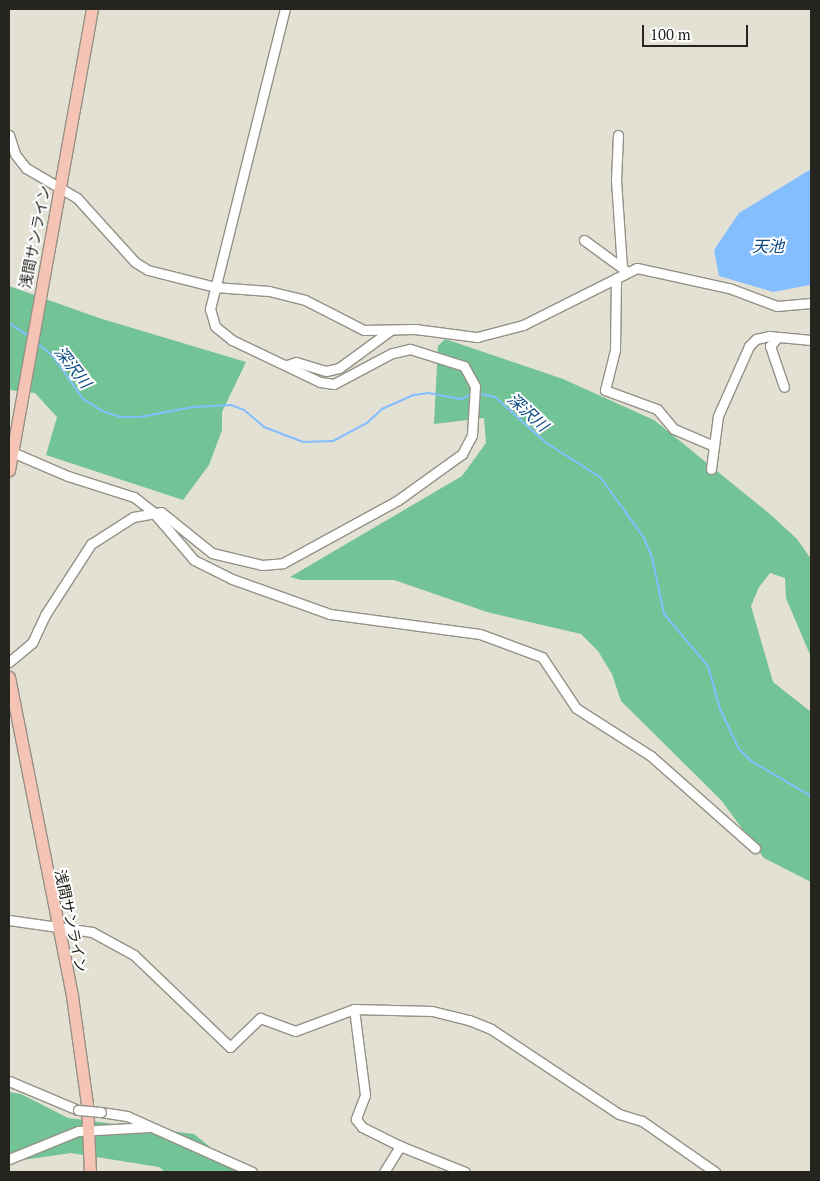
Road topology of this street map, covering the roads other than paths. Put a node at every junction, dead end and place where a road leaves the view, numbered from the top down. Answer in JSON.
{"nodes":[{"id":1,"x":92,"y":9,"type":"edge"},
{"id":2,"x":285,"y":9,"type":"edge"},
{"id":3,"x":9,"y":134,"type":"edge"},
{"id":4,"x":618,"y":135,"type":"dead end"},
{"id":5,"x":60,"y":185,"type":"junction"},
{"id":6,"x":584,"y":240,"type":"dead end"},
{"id":7,"x":624,"y":270,"type":"junction"},
{"id":8,"x":616,"y":278,"type":"junction"},
{"id":9,"x":215,"y":287,"type":"junction"},
{"id":10,"x":811,"y":303,"type":"edge"},
{"id":11,"x":391,"y":330,"type":"junction"},
{"id":12,"x":778,"y":337,"type":"junction"},
{"id":13,"x":811,"y":340,"type":"edge"},
{"id":14,"x":286,"y":365,"type":"junction"},
{"id":15,"x":784,"y":387,"type":"dead end"},
{"id":16,"x":714,"y":446,"type":"junction"},
{"id":17,"x":12,"y":452,"type":"junction"},
{"id":18,"x":711,"y":469,"type":"dead end"},
{"id":19,"x":9,"y":470,"type":"edge"},
{"id":20,"x":154,"y":512,"type":"junction"},
{"id":21,"x":9,"y":662,"type":"edge"},
{"id":22,"x":9,"y":678,"type":"edge"},
{"id":23,"x":755,"y":848,"type":"dead end"},
{"id":24,"x":9,"y":920,"type":"edge"},
{"id":25,"x":56,"y":924,"type":"junction"},
{"id":26,"x":354,"y":1009,"type":"junction"},
{"id":27,"x":9,"y":1081,"type":"edge"},
{"id":28,"x":151,"y":1127,"type":"junction"},
{"id":29,"x":90,"y":1129,"type":"junction"},
{"id":30,"x":400,"y":1146,"type":"junction"},
{"id":31,"x":9,"y":1159,"type":"edge"},
{"id":32,"x":700,"y":1169,"type":"edge"},
{"id":33,"x":90,"y":1172,"type":"edge"},
{"id":34,"x":252,"y":1172,"type":"edge"},
{"id":35,"x":384,"y":1172,"type":"edge"},
{"id":36,"x":465,"y":1172,"type":"edge"},
{"id":37,"x":715,"y":1172,"type":"edge"}],
"edges":[{"from":1,"to":5,"type":"main road","name":"浅間サンライン"},
{"from":2,"to":9,"type":"street"},
{"from":3,"to":5,"type":"street"},
{"from":4,"to":7,"type":"street"},
{"from":5,"to":9,"type":"street"},
{"from":5,"to":17,"type":"main road","name":"浅間サンライン"},
{"from":6,"to":7,"type":"street"},
{"from":7,"to":8,"type":"street"},
{"from":7,"to":10,"type":"street"},
{"from":8,"to":11,"type":"street"},
{"from":8,"to":16,"type":"street"},
{"from":9,"to":11,"type":"street"},
{"from":9,"to":14,"type":"street"},
{"from":11,"to":14,"type":"street"},
{"from":12,"to":13,"type":"street"},
{"from":12,"to":15,"type":"street"},
{"from":12,"to":16,"type":"street"},
{"from":14,"to":20,"type":"street"},
{"from":16,"to":18,"type":"street"},
{"from":17,"to":19,"type":"main road","name":"浅間サンライン"},
{"from":17,"to":20,"type":"street"},
{"from":20,"to":21,"type":"street"},
{"from":20,"to":23,"type":"street"},
{"from":22,"to":25,"type":"main road","name":"浅間サンライン"},
{"from":24,"to":25,"type":"street"},
{"from":25,"to":26,"type":"street"},
{"from":25,"to":29,"type":"main road","name":"浅間サンライン"},
{"from":26,"to":30,"type":"street"},
{"from":26,"to":32,"type":"street"},
{"from":27,"to":28,"type":"street","bridge":true},
{"from":28,"to":29,"type":"street"},
{"from":28,"to":34,"type":"street"},
{"from":29,"to":31,"type":"street"},
{"from":29,"to":33,"type":"main road","name":"浅間サンライン"},
{"from":30,"to":35,"type":"street"},
{"from":30,"to":36,"type":"street"},
{"from":32,"to":37,"type":"street"}]}
